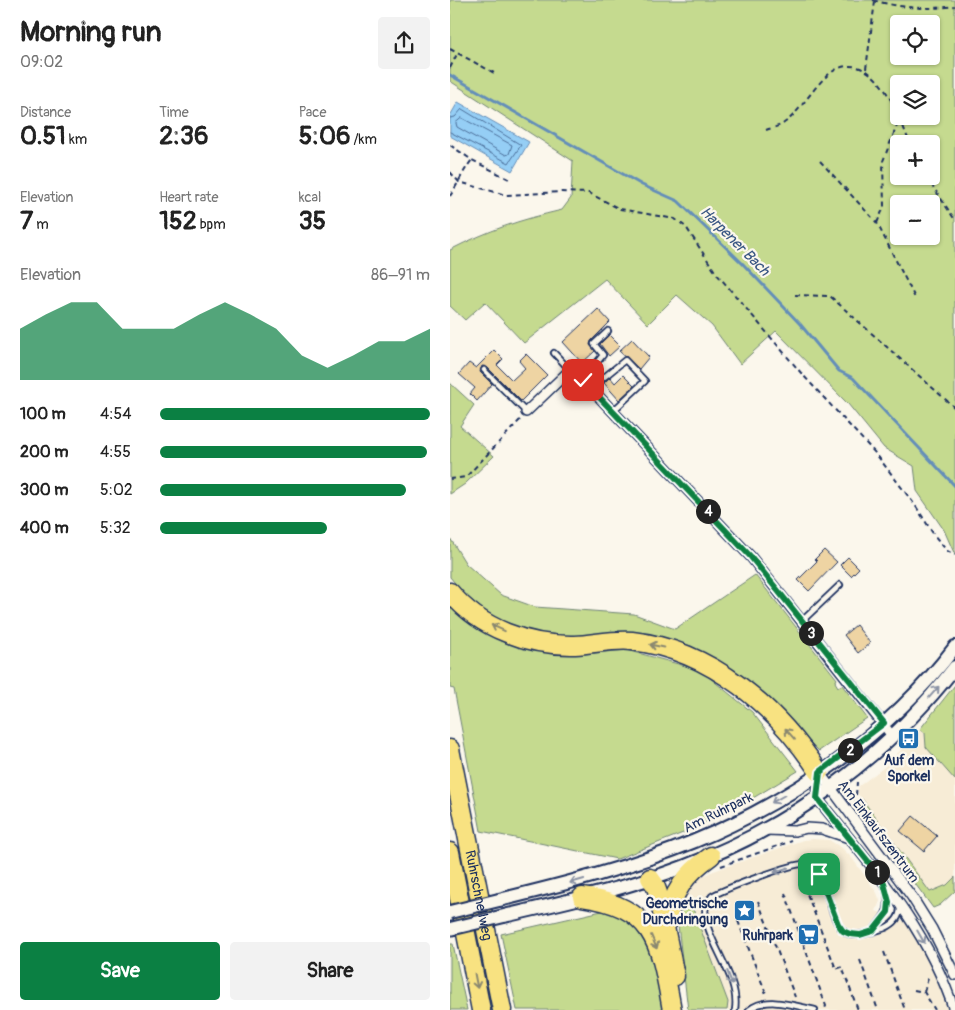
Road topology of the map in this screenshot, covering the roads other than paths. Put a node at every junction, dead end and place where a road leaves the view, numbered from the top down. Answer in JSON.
{"nodes":[{"id":1,"x":608,"y":331,"type":"dead end"},
{"id":2,"x":554,"y":353,"type":"dead end"},
{"id":3,"x":484,"y":370,"type":"dead end"},
{"id":4,"x":570,"y":370,"type":"junction"},
{"id":5,"x":583,"y":380,"type":"junction"},
{"id":6,"x":591,"y":388,"type":"junction"},
{"id":7,"x":614,"y":411,"type":"junction"},
{"id":8,"x":526,"y":412,"type":"joint"},
{"id":9,"x":840,"y":585,"type":"dead end"},
{"id":10,"x":450,"y":592,"type":"edge"},
{"id":11,"x":802,"y":621,"type":"junction"},
{"id":12,"x":955,"y":647,"type":"edge"},
{"id":13,"x":955,"y":667,"type":"edge"},
{"id":14,"x":884,"y":723,"type":"junction"},
{"id":15,"x":893,"y":737,"type":"junction"},
{"id":16,"x":450,"y":749,"type":"edge"},
{"id":17,"x":820,"y":772,"type":"junction"},
{"id":18,"x":830,"y":789,"type":"junction"},
{"id":19,"x":817,"y":798,"type":"junction"},
{"id":20,"x":766,"y":830,"type":"junction"},
{"id":21,"x":852,"y":839,"type":"junction"},
{"id":22,"x":450,"y":852,"type":"edge"},
{"id":23,"x":716,"y":861,"type":"junction"},
{"id":24,"x":624,"y":867,"type":"junction"},
{"id":25,"x":650,"y":878,"type":"junction"},
{"id":26,"x":883,"y":880,"type":"junction"},
{"id":27,"x":582,"y":897,"type":"junction"},
{"id":28,"x":900,"y":904,"type":"junction"},
{"id":29,"x":450,"y":912,"type":"edge"},
{"id":30,"x":450,"y":929,"type":"edge"},
{"id":31,"x":873,"y":931,"type":"junction"},
{"id":32,"x":668,"y":938,"type":"junction"},
{"id":33,"x":955,"y":975,"type":"edge"},
{"id":34,"x":481,"y":1010,"type":"edge"},
{"id":35,"x":502,"y":1010,"type":"edge"},
{"id":36,"x":672,"y":1010,"type":"edge"},
{"id":37,"x":680,"y":1010,"type":"edge"},
{"id":38,"x":735,"y":1010,"type":"edge"},
{"id":39,"x":749,"y":1010,"type":"edge"},
{"id":40,"x":815,"y":1010,"type":"edge"},
{"id":41,"x":954,"y":1010,"type":"edge"}],
"edges":[{"from":1,"to":5,"type":"lane"},
{"from":2,"to":4,"type":"lane"},
{"from":3,"to":8,"type":"lane"},
{"from":4,"to":5,"type":"street"},
{"from":4,"to":8,"type":"street"},
{"from":5,"to":6,"type":"street"},
{"from":6,"to":7,"type":"street"},
{"from":6,"to":7,"type":"lane"},
{"from":7,"to":11,"type":"street"},
{"from":9,"to":11,"type":"lane"},
{"from":17,"to":10,"type":"highway","one_way":true},
{"from":11,"to":14,"type":"street"},
{"from":12,"to":14,"type":"main road","name":"Am Ruhrpark"},
{"from":15,"to":13,"type":"main road","one_way":true},
{"from":14,"to":15,"type":"street"},
{"from":14,"to":17,"type":"main road","name":"Am Ruhrpark"},
{"from":15,"to":18,"type":"main road"},
{"from":16,"to":35,"type":"highway","name":"Ruhrschnellweg"},
{"from":17,"to":18,"type":"street","name":"Am Einkaufszentrum"},
{"from":17,"to":19,"type":"street","name":"Am Einkaufszentrum"},
{"from":17,"to":24,"type":"main road","name":"Am Ruhrpark","one_way":true},
{"from":18,"to":19,"type":"main road"},
{"from":18,"to":33,"type":"street","name":"Am Einkaufszentrum"},
{"from":19,"to":20,"type":"main road"},
{"from":19,"to":21,"type":"street","name":"Am Einkaufszentrum"},
{"from":20,"to":21,"type":"street","name":"Am Einkaufszentrum"},
{"from":20,"to":23,"type":"main road"},
{"from":21,"to":26,"type":"street","name":"Am Einkaufszentrum"},
{"from":22,"to":34,"type":"highway","name":"Ruhrschnellweg","one_way":true},
{"from":23,"to":25,"type":"main road"},
{"from":23,"to":32,"type":"highway"},
{"from":24,"to":25,"type":"main road"},
{"from":24,"to":29,"type":"main road","name":"Am Ruhrpark","one_way":true,"bridge":true},
{"from":25,"to":27,"type":"main road"},
{"from":25,"to":32,"type":"highway"},
{"from":26,"to":28,"type":"street","name":"Am Einkaufszentrum"},
{"from":26,"to":31,"type":"lane","name":"Am Einkaufszentrum"},
{"from":27,"to":30,"type":"main road","bridge":true},
{"from":27,"to":36,"type":"highway","one_way":true},
{"from":28,"to":31,"type":"lane"},
{"from":28,"to":41,"type":"street","name":"Am Einkaufszentrum","one_way":true},
{"from":31,"to":38,"type":"lane","one_way":true},
{"from":32,"to":37,"type":"highway"},
{"from":39,"to":40,"type":"lane"}]}
